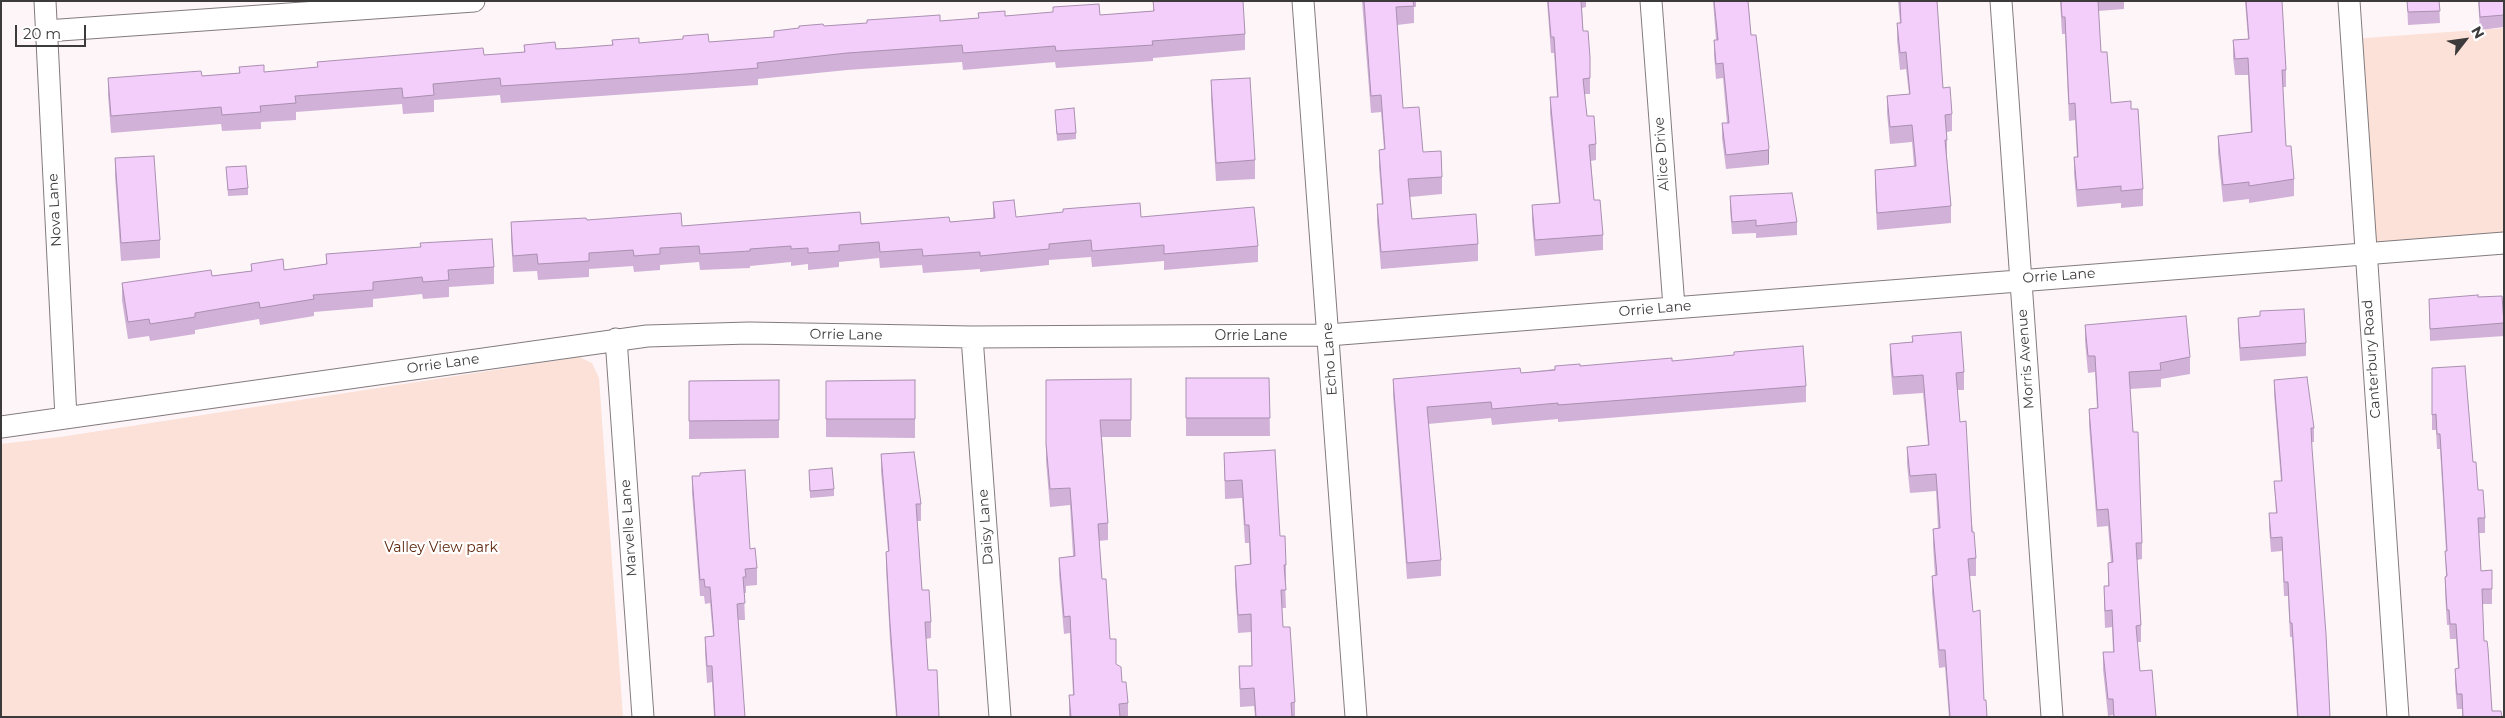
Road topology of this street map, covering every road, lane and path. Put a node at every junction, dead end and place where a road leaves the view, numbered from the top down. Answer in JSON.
{"nodes":[{"id":1,"x":45,"y":1,"type":"edge"},
{"id":2,"x":474,"y":1,"type":"edge"},
{"id":3,"x":1303,"y":1,"type":"edge"},
{"id":4,"x":1651,"y":1,"type":"edge"},
{"id":5,"x":2001,"y":1,"type":"edge"},
{"id":6,"x":2348,"y":1,"type":"edge"},
{"id":7,"x":46,"y":31,"type":"junction"},
{"id":8,"x":2504,"y":243,"type":"edge"},
{"id":9,"x":2364,"y":253,"type":"junction"},
{"id":10,"x":2021,"y":279,"type":"junction"},
{"id":11,"x":1674,"y":307,"type":"junction"},
{"id":12,"x":1328,"y":335,"type":"junction"},
{"id":13,"x":972,"y":337,"type":"junction"},
{"id":14,"x":616,"y":339,"type":"junction"},
{"id":15,"x":66,"y":418,"type":"junction"},
{"id":16,"x":1,"y":427,"type":"edge"},
{"id":17,"x":643,"y":717,"type":"edge"},
{"id":18,"x":1000,"y":717,"type":"edge"},
{"id":19,"x":1356,"y":717,"type":"edge"},
{"id":20,"x":2052,"y":717,"type":"edge"},
{"id":21,"x":2398,"y":717,"type":"edge"}],
"edges":[{"from":1,"to":7,"type":"street","name":"Nova Lane"},
{"from":2,"to":7,"type":"street"},
{"from":3,"to":12,"type":"street","name":"Echo Lane"},
{"from":4,"to":11,"type":"street","name":"Alice Drive"},
{"from":5,"to":10,"type":"street","name":"Morris Avenue"},
{"from":6,"to":9,"type":"street","name":"Canterbury Road"},
{"from":7,"to":15,"type":"street","name":"Nova Lane"},
{"from":8,"to":9,"type":"street","name":"Orrie Lane"},
{"from":9,"to":10,"type":"street","name":"Orrie Lane"},
{"from":9,"to":21,"type":"street","name":"Canterbury Road"},
{"from":10,"to":11,"type":"street","name":"Orrie Lane"},
{"from":10,"to":20,"type":"street","name":"Morris Avenue"},
{"from":11,"to":12,"type":"street","name":"Orrie Lane"},
{"from":12,"to":13,"type":"street","name":"Orrie Lane"},
{"from":12,"to":19,"type":"street","name":"Echo Lane"},
{"from":13,"to":14,"type":"street","name":"Orrie Lane"},
{"from":13,"to":18,"type":"street","name":"Daisy Lane"},
{"from":14,"to":15,"type":"street","name":"Orrie Lane"},
{"from":14,"to":17,"type":"street","name":"Marvelle Lane"},
{"from":15,"to":16,"type":"street","name":"Orrie Lane"}]}
